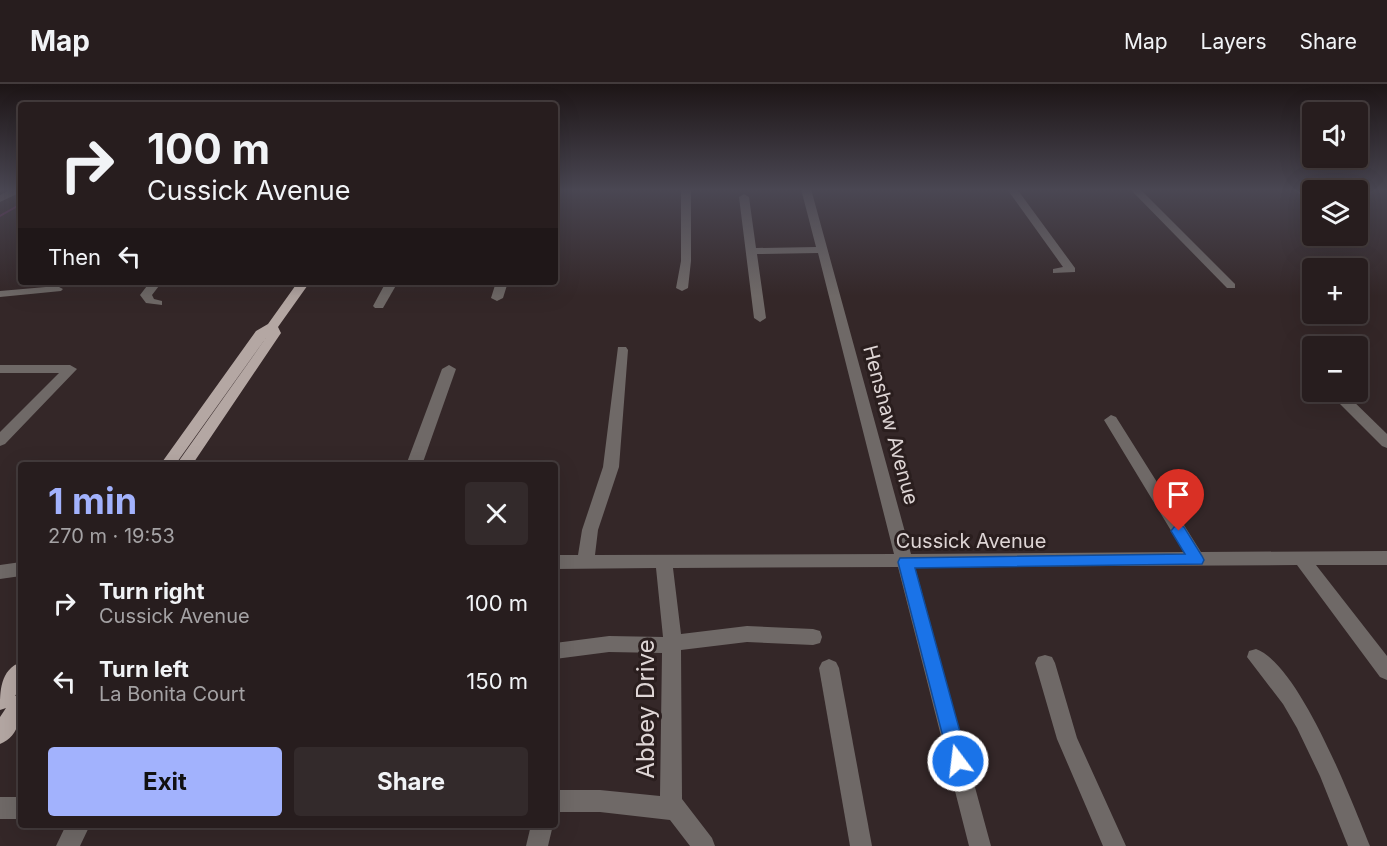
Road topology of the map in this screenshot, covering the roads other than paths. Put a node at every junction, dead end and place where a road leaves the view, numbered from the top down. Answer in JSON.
{"nodes":[{"id":1,"x":686,"y":225,"type":"edge"},
{"id":2,"x":748,"y":225,"type":"edge"},
{"id":3,"x":815,"y":225,"type":"edge"},
{"id":4,"x":1038,"y":225,"type":"edge"},
{"id":5,"x":1170,"y":225,"type":"edge"},
{"id":6,"x":822,"y":250,"type":"junction"},
{"id":7,"x":751,"y":251,"type":"junction"},
{"id":8,"x":1057,"y":271,"type":"dead end"},
{"id":9,"x":154,"y":285,"type":"edge"},
{"id":10,"x":302,"y":285,"type":"edge"},
{"id":11,"x":390,"y":285,"type":"edge"},
{"id":12,"x":501,"y":285,"type":"edge"},
{"id":13,"x":1231,"y":286,"type":"dead end"},
{"id":14,"x":682,"y":288,"type":"dead end"},
{"id":15,"x":57,"y":289,"type":"dead end"},
{"id":16,"x":0,"y":294,"type":"edge"},
{"id":17,"x":497,"y":298,"type":"dead end"},
{"id":18,"x":158,"y":303,"type":"dead end"},
{"id":19,"x":379,"y":306,"type":"dead end"},
{"id":20,"x":760,"y":318,"type":"dead end"},
{"id":21,"x":273,"y":327,"type":"junction"},
{"id":22,"x":622,"y":350,"type":"dead end"},
{"id":23,"x":0,"y":369,"type":"edge"},
{"id":24,"x":449,"y":369,"type":"dead end"},
{"id":25,"x":1346,"y":402,"type":"edge"},
{"id":26,"x":1111,"y":420,"type":"dead end"},
{"id":27,"x":0,"y":441,"type":"edge"},
{"id":28,"x":1387,"y":442,"type":"edge"},
{"id":29,"x":169,"y":462,"type":"edge"},
{"id":30,"x":186,"y":462,"type":"edge"},
{"id":31,"x":415,"y":462,"type":"edge"},
{"id":32,"x":1387,"y":558,"type":"edge"},
{"id":33,"x":1302,"y":559,"type":"junction"},
{"id":34,"x":1197,"y":560,"type":"junction"},
{"id":35,"x":558,"y":562,"type":"edge"},
{"id":36,"x":586,"y":562,"type":"junction"},
{"id":37,"x":664,"y":562,"type":"junction"},
{"id":38,"x":906,"y":562,"type":"junction"},
{"id":39,"x":18,"y":569,"type":"edge"},
{"id":40,"x":0,"y":572,"type":"edge"},
{"id":41,"x":813,"y":637,"type":"dead end"},
{"id":42,"x":672,"y":643,"type":"junction"},
{"id":43,"x":558,"y":651,"type":"edge"},
{"id":44,"x":1256,"y":657,"type":"dead end"},
{"id":45,"x":1045,"y":663,"type":"dead end"},
{"id":46,"x":829,"y":668,"type":"dead end"},
{"id":47,"x":1387,"y":671,"type":"edge"},
{"id":48,"x":18,"y":675,"type":"edge"},
{"id":49,"x":0,"y":701,"type":"edge"},
{"id":50,"x":18,"y":707,"type":"edge"},
{"id":51,"x":0,"y":734,"type":"edge"},
{"id":52,"x":558,"y":801,"type":"edge"},
{"id":53,"x":0,"y":808,"type":"edge"},
{"id":54,"x":18,"y":808,"type":"edge"},
{"id":55,"x":674,"y":809,"type":"junction"},
{"id":56,"x":77,"y":828,"type":"edge"},
{"id":57,"x":541,"y":828,"type":"edge"},
{"id":58,"x":67,"y":846,"type":"edge"},
{"id":59,"x":537,"y":846,"type":"edge"},
{"id":60,"x":705,"y":846,"type":"edge"},
{"id":61,"x":861,"y":846,"type":"edge"},
{"id":62,"x":980,"y":846,"type":"edge"},
{"id":63,"x":1115,"y":846,"type":"edge"},
{"id":64,"x":1359,"y":846,"type":"edge"}],
"edges":[{"from":1,"to":14,"type":"street"},
{"from":2,"to":7,"type":"street"},
{"from":3,"to":6,"type":"street","name":"Henshaw Avenue"},
{"from":4,"to":8,"type":"street"},
{"from":5,"to":13,"type":"street"},
{"from":6,"to":7,"type":"street"},
{"from":6,"to":38,"type":"street","name":"Henshaw Avenue"},
{"from":7,"to":20,"type":"street"},
{"from":9,"to":18,"type":"street"},
{"from":10,"to":21,"type":"main road"},
{"from":11,"to":19,"type":"street"},
{"from":12,"to":17,"type":"street"},
{"from":15,"to":16,"type":"street"},
{"from":21,"to":29,"type":"main road"},
{"from":21,"to":30,"type":"main road"},
{"from":22,"to":36,"type":"street"},
{"from":23,"to":27,"type":"street"},
{"from":24,"to":31,"type":"street"},
{"from":25,"to":28,"type":"street"},
{"from":26,"to":34,"type":"street"},
{"from":32,"to":33,"type":"street","name":"Cussick Avenue"},
{"from":33,"to":34,"type":"street","name":"Cussick Avenue"},
{"from":33,"to":47,"type":"street"},
{"from":34,"to":38,"type":"street","name":"Cussick Avenue"},
{"from":35,"to":36,"type":"street","name":"Cussick Avenue"},
{"from":36,"to":37,"type":"street","name":"Cussick Avenue"},
{"from":37,"to":38,"type":"street","name":"Cussick Avenue"},
{"from":37,"to":42,"type":"street","name":"Abbey Drive"},
{"from":38,"to":62,"type":"street","name":"Henshaw Avenue"},
{"from":39,"to":40,"type":"street"},
{"from":41,"to":42,"type":"street"},
{"from":42,"to":43,"type":"street"},
{"from":42,"to":55,"type":"street","name":"Abbey Drive"},
{"from":44,"to":64,"type":"street"},
{"from":45,"to":63,"type":"street"},
{"from":46,"to":61,"type":"street"},
{"from":48,"to":49,"type":"main road"},
{"from":50,"to":51,"type":"main road"},
{"from":52,"to":55,"type":"street"},
{"from":53,"to":54,"type":"street"},
{"from":55,"to":60,"type":"street"},
{"from":56,"to":58,"type":"street"},
{"from":57,"to":59,"type":"street"}]}
